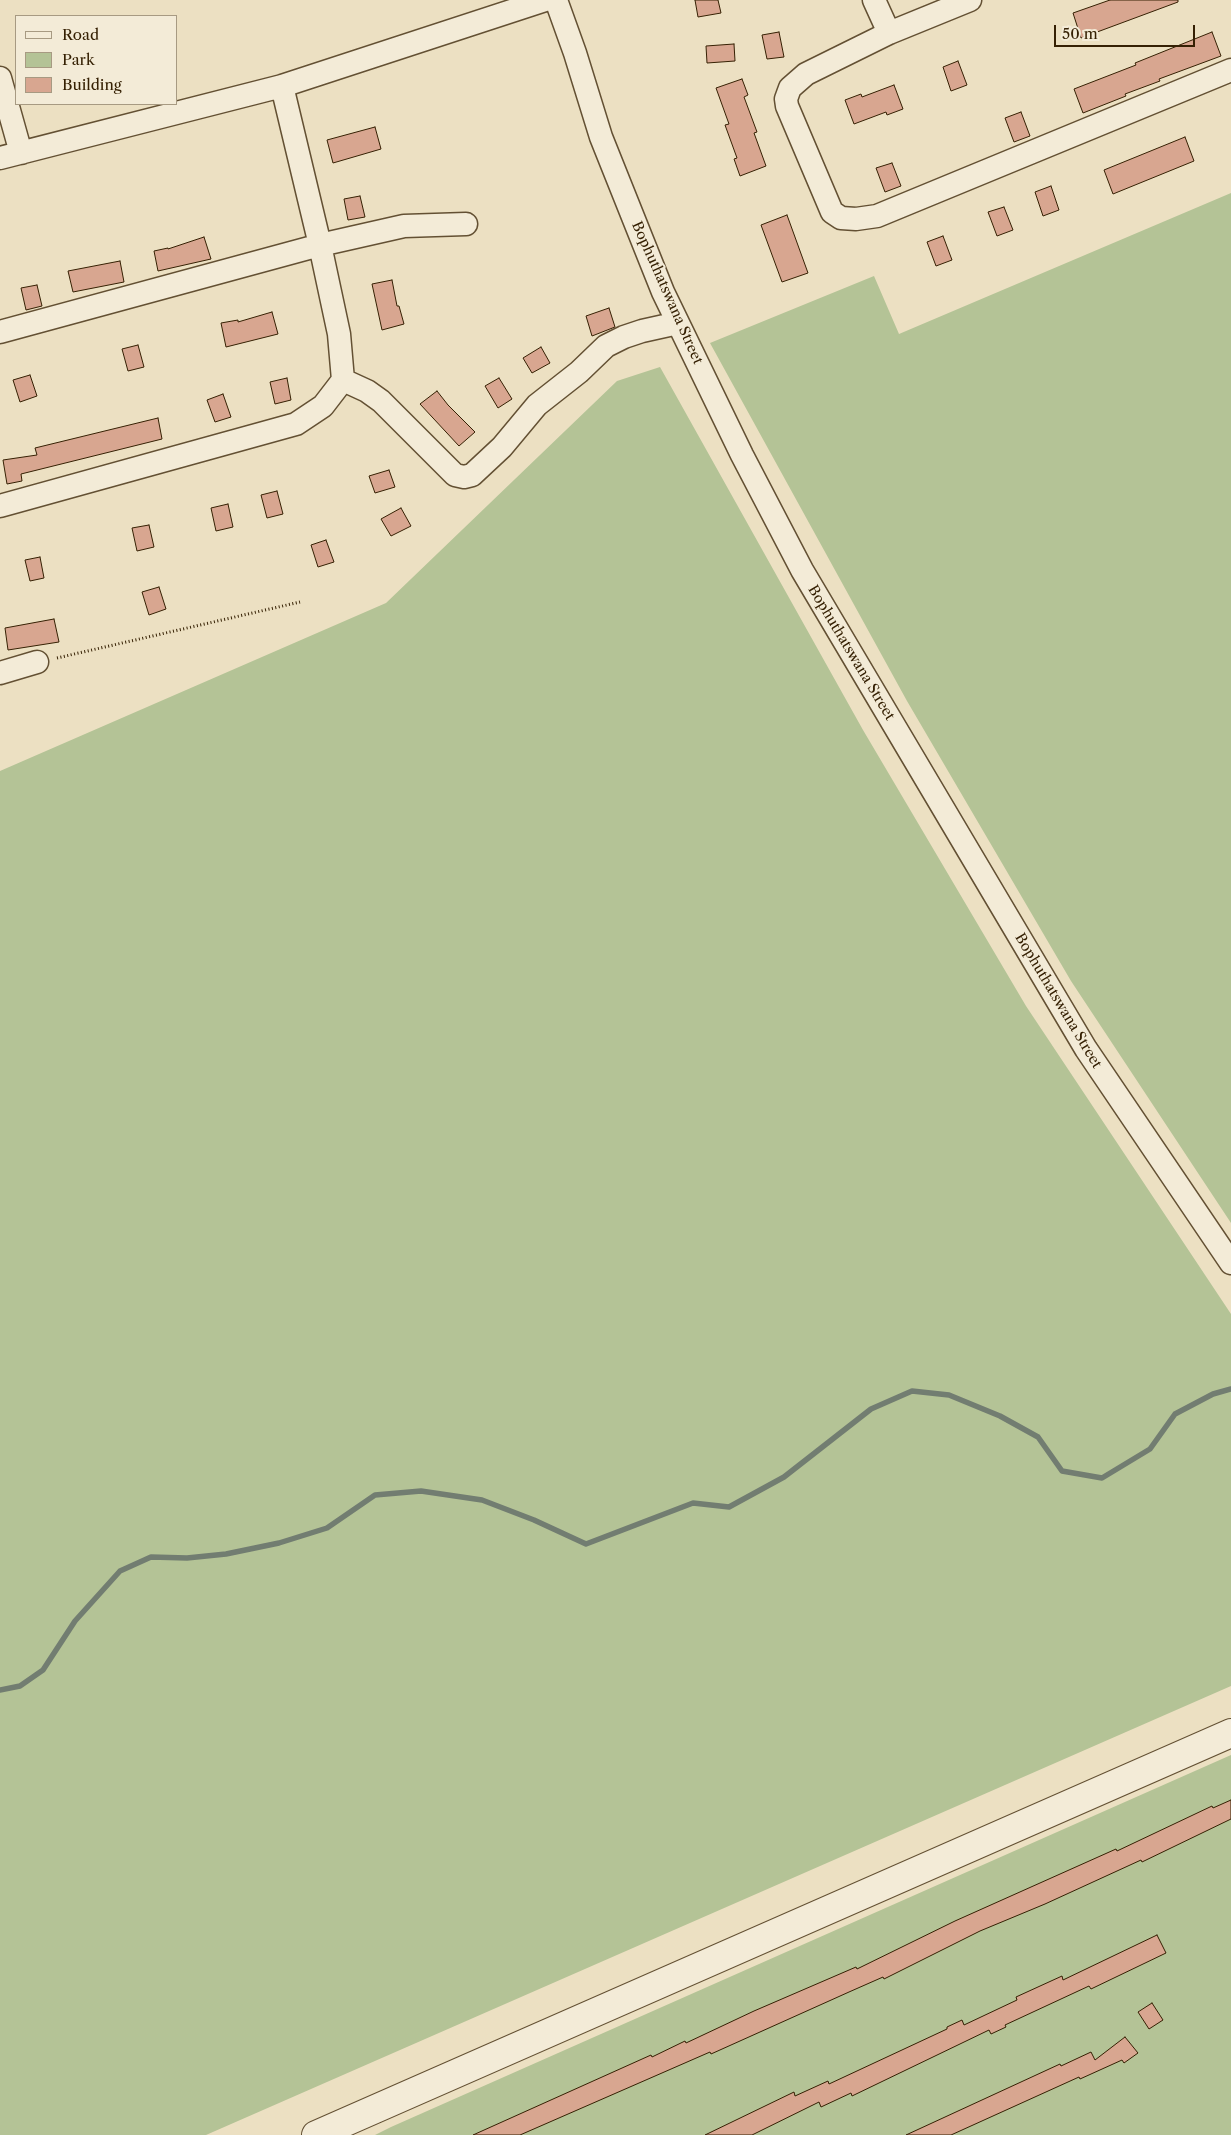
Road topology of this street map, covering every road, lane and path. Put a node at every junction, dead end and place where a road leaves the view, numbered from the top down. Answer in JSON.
{"nodes":[{"id":1,"x":545,"y":0,"type":"edge"},
{"id":2,"x":556,"y":0,"type":"edge"},
{"id":3,"x":874,"y":0,"type":"edge"},
{"id":4,"x":970,"y":0,"type":"edge"},
{"id":5,"x":889,"y":33,"type":"junction"},
{"id":6,"x":1231,"y":70,"type":"edge"},
{"id":7,"x":0,"y":78,"type":"edge"},
{"id":8,"x":282,"y":86,"type":"junction"},
{"id":9,"x":10,"y":156,"type":"edge"},
{"id":10,"x":466,"y":224,"type":"dead end"},
{"id":11,"x":320,"y":245,"type":"junction"},
{"id":12,"x":678,"y":323,"type":"junction"},
{"id":13,"x":0,"y":332,"type":"edge"},
{"id":14,"x":343,"y":380,"type":"junction"},
{"id":15,"x":0,"y":506,"type":"edge"},
{"id":16,"x":300,"y":602,"type":"dead end"},
{"id":17,"x":37,"y":662,"type":"joint"},
{"id":18,"x":0,"y":673,"type":"edge"},
{"id":19,"x":1231,"y":1263,"type":"edge"},
{"id":20,"x":1231,"y":1733,"type":"edge"},
{"id":21,"x":316,"y":2135,"type":"edge"}],
"edges":[{"from":1,"to":8,"type":"street"},
{"from":2,"to":12,"type":"street","name":"Bophuthatswana Street"},
{"from":3,"to":5,"type":"street"},
{"from":4,"to":5,"type":"street"},
{"from":5,"to":6,"type":"street"},
{"from":7,"to":9,"type":"street"},
{"from":8,"to":9,"type":"street"},
{"from":8,"to":11,"type":"street"},
{"from":10,"to":11,"type":"street"},
{"from":11,"to":13,"type":"street"},
{"from":11,"to":14,"type":"street"},
{"from":12,"to":14,"type":"street"},
{"from":12,"to":19,"type":"street","name":"Bophuthatswana Street"},
{"from":14,"to":15,"type":"street"},
{"from":16,"to":17,"type":"path"},
{"from":17,"to":18,"type":"street"},
{"from":20,"to":21,"type":"street"}]}
